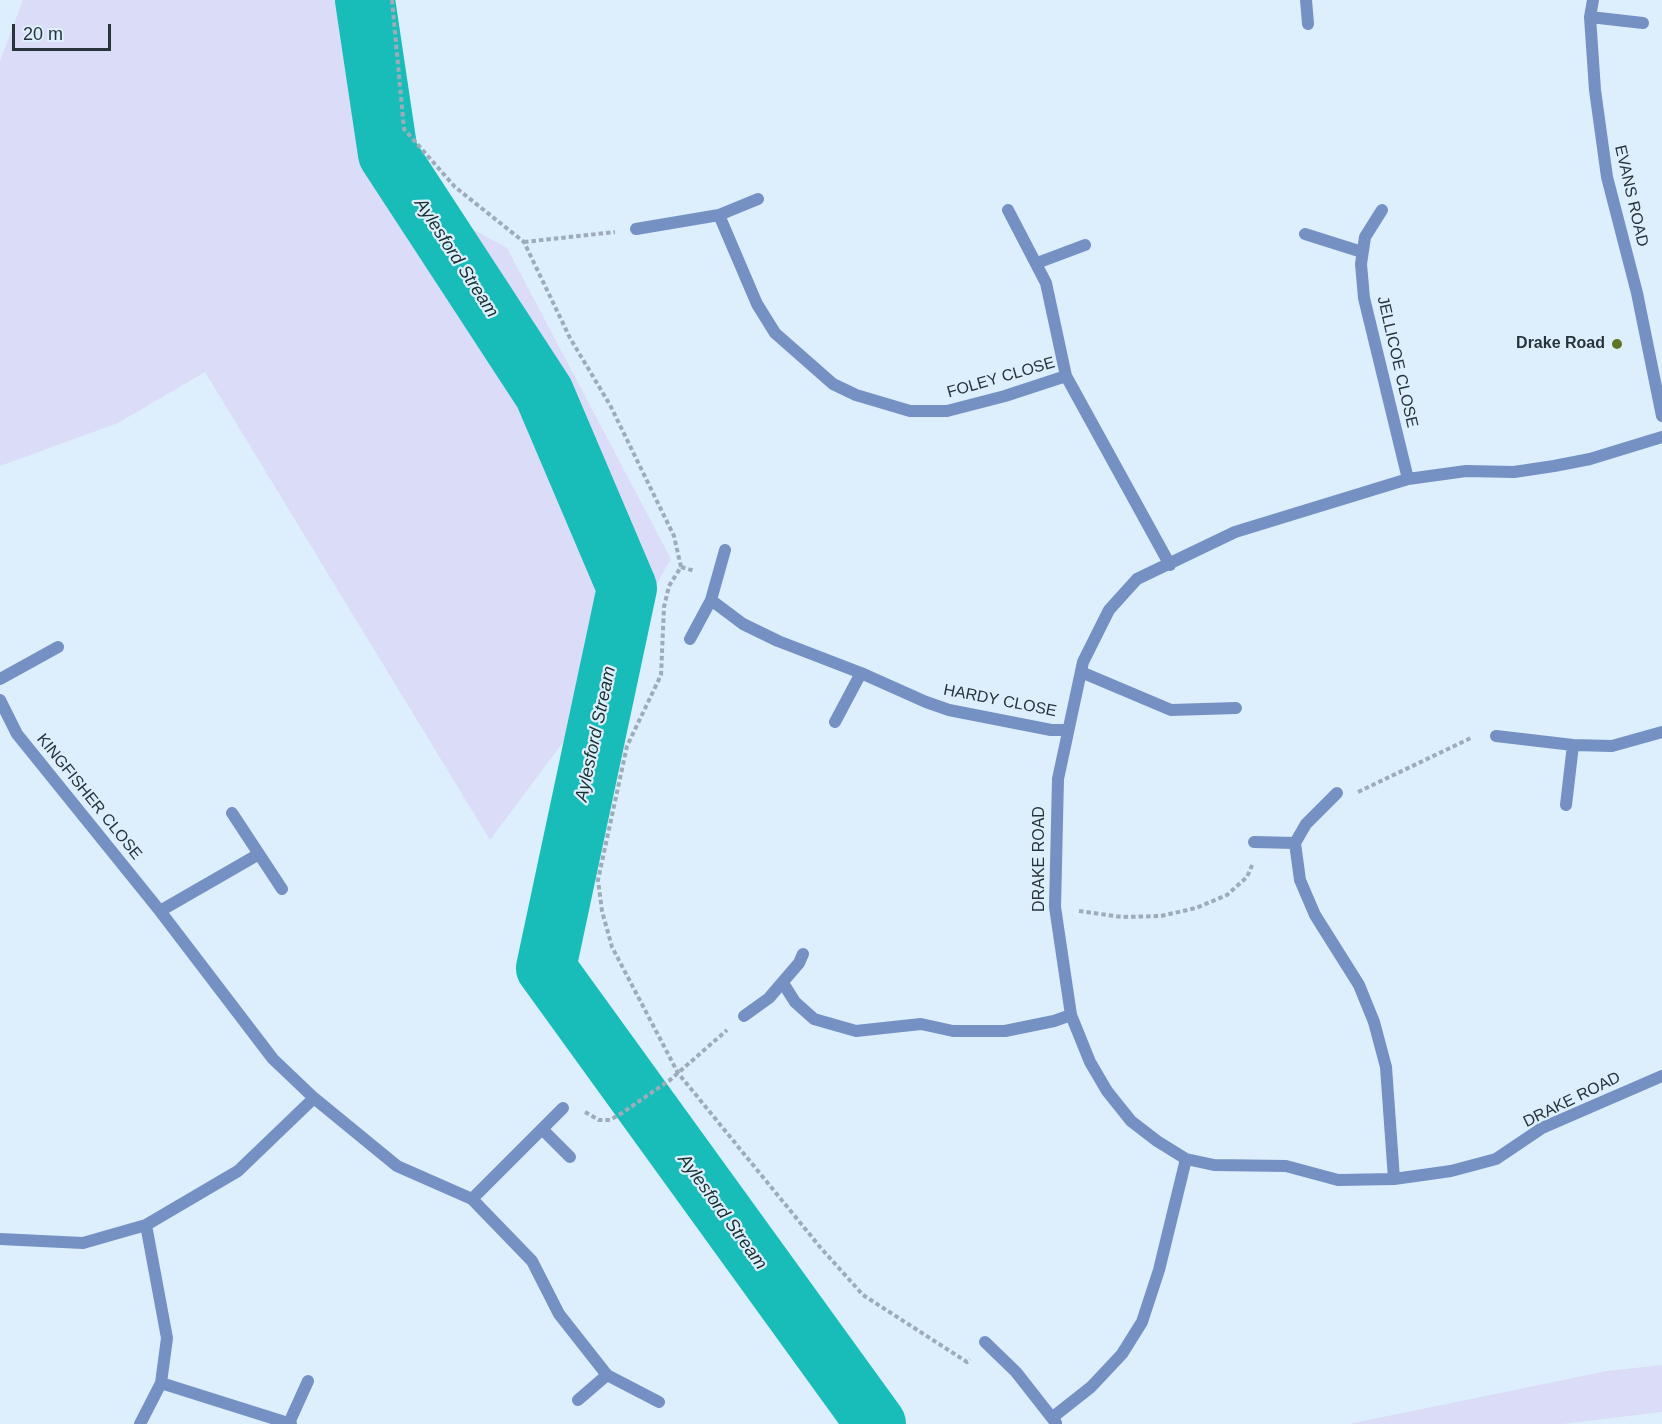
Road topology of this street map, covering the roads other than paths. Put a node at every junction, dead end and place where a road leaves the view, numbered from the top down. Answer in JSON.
{"nodes":[{"id":1,"x":1306,"y":0,"type":"edge"},
{"id":2,"x":1593,"y":0,"type":"edge"},
{"id":3,"x":1590,"y":17,"type":"junction"},
{"id":4,"x":1643,"y":23,"type":"dead end"},
{"id":5,"x":1308,"y":24,"type":"dead end"},
{"id":6,"x":758,"y":199,"type":"dead end"},
{"id":7,"x":1008,"y":210,"type":"dead end"},
{"id":8,"x":1382,"y":210,"type":"dead end"},
{"id":9,"x":719,"y":215,"type":"junction"},
{"id":10,"x":636,"y":229,"type":"road end"},
{"id":11,"x":1305,"y":234,"type":"dead end"},
{"id":12,"x":1085,"y":245,"type":"dead end"},
{"id":13,"x":1362,"y":252,"type":"junction"},
{"id":14,"x":1037,"y":263,"type":"junction"},
{"id":15,"x":1066,"y":376,"type":"junction"},
{"id":16,"x":1662,"y":416,"type":"edge"},
{"id":17,"x":1662,"y":437,"type":"edge"},
{"id":18,"x":1408,"y":479,"type":"junction"},
{"id":19,"x":725,"y":550,"type":"dead end"},
{"id":20,"x":1170,"y":565,"type":"junction"},
{"id":21,"x":711,"y":600,"type":"junction"},
{"id":22,"x":690,"y":639,"type":"dead end"},
{"id":23,"x":58,"y":647,"type":"dead end"},
{"id":24,"x":1081,"y":672,"type":"junction"},
{"id":25,"x":861,"y":673,"type":"junction"},
{"id":26,"x":0,"y":679,"type":"edge"},
{"id":27,"x":0,"y":700,"type":"edge"},
{"id":28,"x":1236,"y":708,"type":"dead end"},
{"id":29,"x":836,"y":722,"type":"dead end"},
{"id":30,"x":1067,"y":730,"type":"junction"},
{"id":31,"x":1662,"y":732,"type":"edge"},
{"id":32,"x":1496,"y":736,"type":"road end"},
{"id":33,"x":1573,"y":745,"type":"junction"},
{"id":34,"x":1337,"y":793,"type":"road end"},
{"id":35,"x":1566,"y":805,"type":"dead end"},
{"id":36,"x":232,"y":813,"type":"dead end"},
{"id":37,"x":1258,"y":842,"type":"road end"},
{"id":38,"x":1294,"y":843,"type":"junction"},
{"id":39,"x":259,"y":854,"type":"junction"},
{"id":40,"x":282,"y":889,"type":"dead end"},
{"id":41,"x":160,"y":911,"type":"junction"},
{"id":42,"x":803,"y":954,"type":"dead end"},
{"id":43,"x":783,"y":982,"type":"junction"},
{"id":44,"x":1071,"y":1015,"type":"junction"},
{"id":45,"x":744,"y":1016,"type":"road end"},
{"id":46,"x":1662,"y":1076,"type":"edge"},
{"id":47,"x":314,"y":1098,"type":"junction"},
{"id":48,"x":563,"y":1108,"type":"road end"},
{"id":49,"x":542,"y":1129,"type":"junction"},
{"id":50,"x":570,"y":1157,"type":"dead end"},
{"id":51,"x":1186,"y":1159,"type":"junction"},
{"id":52,"x":1394,"y":1179,"type":"junction"},
{"id":53,"x":472,"y":1199,"type":"junction"},
{"id":54,"x":146,"y":1225,"type":"junction"},
{"id":55,"x":0,"y":1239,"type":"edge"},
{"id":56,"x":985,"y":1342,"type":"road end"},
{"id":57,"x":607,"y":1375,"type":"junction"},
{"id":58,"x":308,"y":1381,"type":"dead end"},
{"id":59,"x":161,"y":1383,"type":"junction"},
{"id":60,"x":578,"y":1400,"type":"dead end"},
{"id":61,"x":658,"y":1402,"type":"dead end"},
{"id":62,"x":1055,"y":1421,"type":"edge"},
{"id":63,"x":140,"y":1424,"type":"edge"},
{"id":64,"x":290,"y":1424,"type":"edge"}],
"edges":[{"from":1,"to":5,"type":"street"},
{"from":2,"to":3,"type":"street","name":"EVANS ROAD"},
{"from":3,"to":4,"type":"street"},
{"from":3,"to":16,"type":"street","name":"EVANS ROAD"},
{"from":6,"to":9,"type":"street"},
{"from":7,"to":14,"type":"street","name":"FOLEY CLOSE"},
{"from":8,"to":13,"type":"street","name":"JELLICOE CLOSE"},
{"from":9,"to":10,"type":"street"},
{"from":9,"to":15,"type":"street","name":"FOLEY CLOSE"},
{"from":11,"to":13,"type":"street"},
{"from":12,"to":14,"type":"street"},
{"from":13,"to":18,"type":"street","name":"JELLICOE CLOSE"},
{"from":14,"to":15,"type":"street","name":"FOLEY CLOSE"},
{"from":15,"to":20,"type":"street","name":"FOLEY CLOSE"},
{"from":17,"to":18,"type":"street","name":"DRAKE ROAD"},
{"from":18,"to":20,"type":"street","name":"DRAKE ROAD"},
{"from":19,"to":21,"type":"street"},
{"from":20,"to":24,"type":"street","name":"DRAKE ROAD"},
{"from":21,"to":22,"type":"street"},
{"from":21,"to":25,"type":"street","name":"HARDY CLOSE"},
{"from":23,"to":26,"type":"street"},
{"from":24,"to":28,"type":"street"},
{"from":24,"to":30,"type":"street","name":"DRAKE ROAD"},
{"from":25,"to":29,"type":"street"},
{"from":25,"to":30,"type":"street","name":"HARDY CLOSE"},
{"from":27,"to":41,"type":"street","name":"KINGFISHER CLOSE"},
{"from":30,"to":44,"type":"street","name":"DRAKE ROAD"},
{"from":31,"to":33,"type":"street"},
{"from":32,"to":33,"type":"street"},
{"from":33,"to":35,"type":"street"},
{"from":34,"to":38,"type":"street"},
{"from":36,"to":39,"type":"street"},
{"from":37,"to":38,"type":"street"},
{"from":38,"to":52,"type":"street"},
{"from":39,"to":40,"type":"street"},
{"from":39,"to":41,"type":"street"},
{"from":41,"to":47,"type":"street","name":"KINGFISHER CLOSE"},
{"from":42,"to":43,"type":"street"},
{"from":43,"to":44,"type":"street"},
{"from":43,"to":45,"type":"street"},
{"from":44,"to":51,"type":"street","name":"DRAKE ROAD"},
{"from":46,"to":52,"type":"street","name":"DRAKE ROAD"},
{"from":47,"to":53,"type":"street","name":"KINGFISHER CLOSE"},
{"from":47,"to":54,"type":"street"},
{"from":48,"to":49,"type":"street"},
{"from":49,"to":50,"type":"street"},
{"from":49,"to":53,"type":"street"},
{"from":51,"to":52,"type":"street","name":"DRAKE ROAD"},
{"from":51,"to":62,"type":"street"},
{"from":53,"to":57,"type":"street","name":"KINGFISHER CLOSE"},
{"from":54,"to":55,"type":"street"},
{"from":54,"to":59,"type":"street"},
{"from":56,"to":62,"type":"street"},
{"from":57,"to":60,"type":"street"},
{"from":57,"to":61,"type":"street","name":"KINGFISHER CLOSE"},
{"from":58,"to":64,"type":"street"},
{"from":59,"to":63,"type":"street"},
{"from":59,"to":64,"type":"street"}]}
